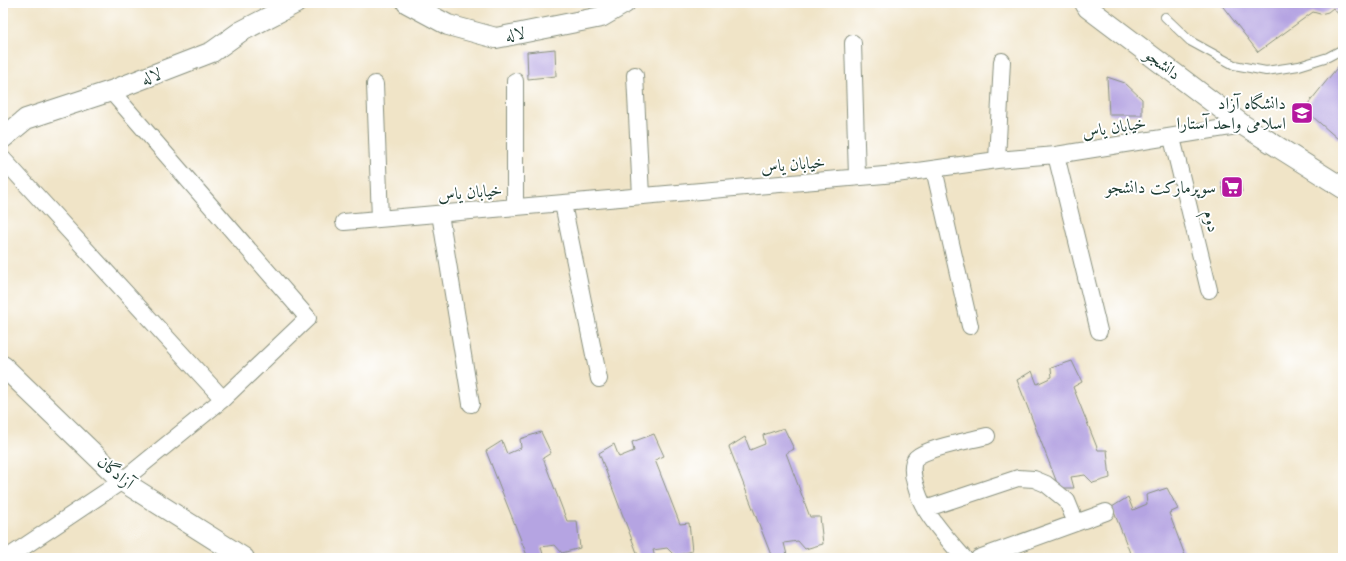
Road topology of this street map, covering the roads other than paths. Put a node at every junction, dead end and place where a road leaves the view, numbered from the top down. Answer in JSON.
{"nodes":[{"id":1,"x":296,"y":3,"type":"edge"},
{"id":2,"x":408,"y":3,"type":"edge"},
{"id":3,"x":625,"y":3,"type":"edge"},
{"id":4,"x":1085,"y":3,"type":"edge"},
{"id":5,"x":1165,"y":17,"type":"dead end"},
{"id":6,"x":853,"y":43,"type":"dead end"},
{"id":7,"x":1343,"y":49,"type":"edge"},
{"id":8,"x":1002,"y":61,"type":"dead end"},
{"id":9,"x":636,"y":75,"type":"dead end"},
{"id":10,"x":515,"y":81,"type":"dead end"},
{"id":11,"x":375,"y":84,"type":"dead end"},
{"id":12,"x":111,"y":91,"type":"junction"},
{"id":13,"x":1243,"y":125,"type":"junction"},
{"id":14,"x":3,"y":138,"type":"edge"},
{"id":15,"x":1172,"y":138,"type":"junction"},
{"id":16,"x":1056,"y":155,"type":"junction"},
{"id":17,"x":3,"y":159,"type":"edge"},
{"id":18,"x":997,"y":160,"type":"junction"},
{"id":19,"x":934,"y":169,"type":"junction"},
{"id":20,"x":857,"y":178,"type":"junction"},
{"id":21,"x":1343,"y":188,"type":"edge"},
{"id":22,"x":641,"y":196,"type":"junction"},
{"id":23,"x":563,"y":204,"type":"junction"},
{"id":24,"x":515,"y":207,"type":"junction"},
{"id":25,"x":440,"y":214,"type":"junction"},
{"id":26,"x":380,"y":219,"type":"junction"},
{"id":27,"x":344,"y":222,"type":"dead end"},
{"id":28,"x":1210,"y":290,"type":"dead end"},
{"id":29,"x":970,"y":326,"type":"dead end"},
{"id":30,"x":1099,"y":331,"type":"dead end"},
{"id":31,"x":3,"y":366,"type":"edge"},
{"id":32,"x":599,"y":379,"type":"dead end"},
{"id":33,"x":223,"y":398,"type":"junction"},
{"id":34,"x":471,"y":404,"type":"dead end"},
{"id":35,"x":987,"y":436,"type":"dead end"},
{"id":36,"x":122,"y":481,"type":"junction"},
{"id":37,"x":925,"y":509,"type":"junction"},
{"id":38,"x":1106,"y":512,"type":"dead end"},
{"id":39,"x":1076,"y":523,"type":"junction"},
{"id":40,"x":7,"y":558,"type":"edge"},
{"id":41,"x":244,"y":558,"type":"edge"},
{"id":42,"x":964,"y":558,"type":"edge"},
{"id":43,"x":979,"y":558,"type":"edge"}],
"edges":[{"from":1,"to":12,"type":"street","name":"لاله"},
{"from":2,"to":3,"type":"street","name":"لاله"},
{"from":4,"to":13,"type":"street","name":"دانشجو"},
{"from":5,"to":7,"type":"lane"},
{"from":6,"to":20,"type":"street"},
{"from":8,"to":18,"type":"street"},
{"from":9,"to":22,"type":"street"},
{"from":10,"to":24,"type":"street"},
{"from":11,"to":26,"type":"street"},
{"from":12,"to":14,"type":"street","name":"لاله"},
{"from":12,"to":33,"type":"street"},
{"from":13,"to":15,"type":"street","name":"خیابان یاس"},
{"from":13,"to":21,"type":"street","name":"دانشجو"},
{"from":15,"to":16,"type":"street","name":"خیابان یاس"},
{"from":15,"to":28,"type":"street","name":"دوم"},
{"from":16,"to":18,"type":"street","name":"خیابان یاس"},
{"from":16,"to":30,"type":"street"},
{"from":17,"to":33,"type":"street"},
{"from":18,"to":19,"type":"street","name":"خیابان یاس"},
{"from":19,"to":20,"type":"street","name":"خیابان یاس"},
{"from":19,"to":29,"type":"street"},
{"from":20,"to":22,"type":"street","name":"خیابان یاس"},
{"from":22,"to":23,"type":"street","name":"خیابان یاس"},
{"from":23,"to":24,"type":"street","name":"خیابان یاس"},
{"from":23,"to":32,"type":"street"},
{"from":24,"to":25,"type":"street","name":"خیابان یاس"},
{"from":25,"to":26,"type":"street","name":"خیابان یاس"},
{"from":25,"to":34,"type":"street"},
{"from":26,"to":27,"type":"street","name":"خیابان یاس"},
{"from":31,"to":36,"type":"street","name":"آزادگان"},
{"from":33,"to":36,"type":"street"},
{"from":35,"to":37,"type":"street"},
{"from":36,"to":40,"type":"street"},
{"from":36,"to":41,"type":"street","name":"آزادگان"},
{"from":37,"to":39,"type":"street"},
{"from":37,"to":42,"type":"street"},
{"from":38,"to":39,"type":"street"},
{"from":39,"to":43,"type":"street"}]}
